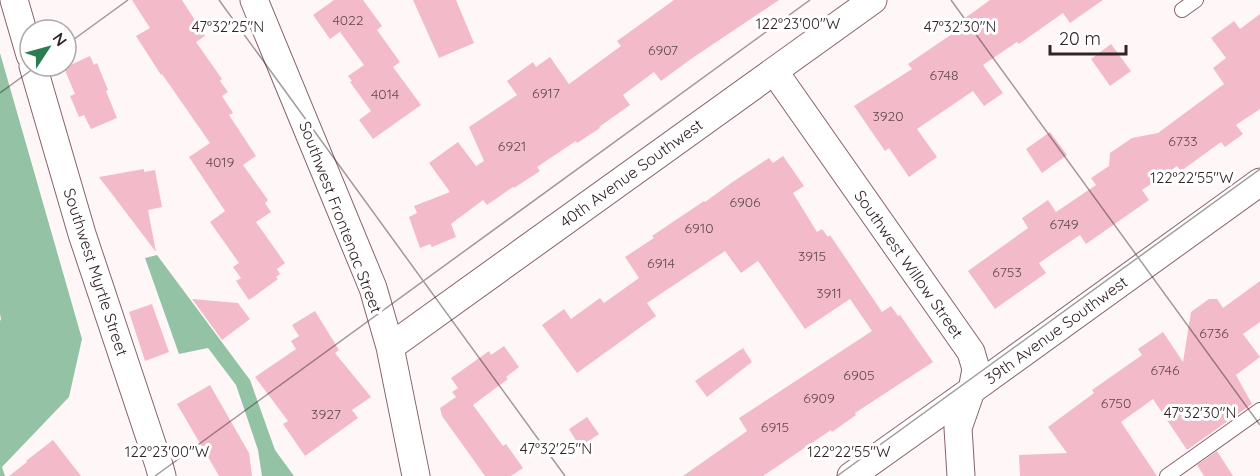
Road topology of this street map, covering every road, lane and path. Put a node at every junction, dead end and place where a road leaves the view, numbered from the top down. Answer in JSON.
{"nodes":[{"id":1,"x":14,"y":0,"type":"edge"},
{"id":2,"x":254,"y":0,"type":"edge"},
{"id":3,"x":873,"y":0,"type":"edge"},
{"id":4,"x":1196,"y":0,"type":"edge"},
{"id":5,"x":1182,"y":10,"type":"dead end"},
{"id":6,"x":19,"y":18,"type":"edge"},
{"id":7,"x":774,"y":71,"type":"junction"},
{"id":8,"x":36,"y":78,"type":"edge"},
{"id":9,"x":1260,"y":182,"type":"edge"},
{"id":10,"x":390,"y":347,"type":"junction"},
{"id":11,"x":972,"y":390,"type":"junction"},
{"id":12,"x":1260,"y":411,"type":"edge"},
{"id":13,"x":162,"y":476,"type":"edge"},
{"id":14,"x":416,"y":476,"type":"edge"},
{"id":15,"x":850,"y":476,"type":"edge"},
{"id":16,"x":961,"y":476,"type":"edge"},
{"id":17,"x":1167,"y":476,"type":"edge"}],
"edges":[{"from":1,"to":6,"type":"street"},
{"from":2,"to":10,"type":"street","name":"Southwest Frontenac Street"},
{"from":3,"to":7,"type":"street","name":"40th Avenue Southwest"},
{"from":4,"to":5,"type":"lane"},
{"from":7,"to":10,"type":"street","name":"40th Avenue Southwest"},
{"from":7,"to":11,"type":"street","name":"Southwest Willow Street"},
{"from":8,"to":13,"type":"street","name":"Southwest Myrtle Street"},
{"from":9,"to":11,"type":"street","name":"39th Avenue Southwest"},
{"from":10,"to":14,"type":"street","name":"Southwest Frontenac Street"},
{"from":11,"to":15,"type":"street","name":"39th Avenue Southwest"},
{"from":11,"to":16,"type":"street","name":"Southwest Willow Street"},
{"from":12,"to":17,"type":"lane"}]}
